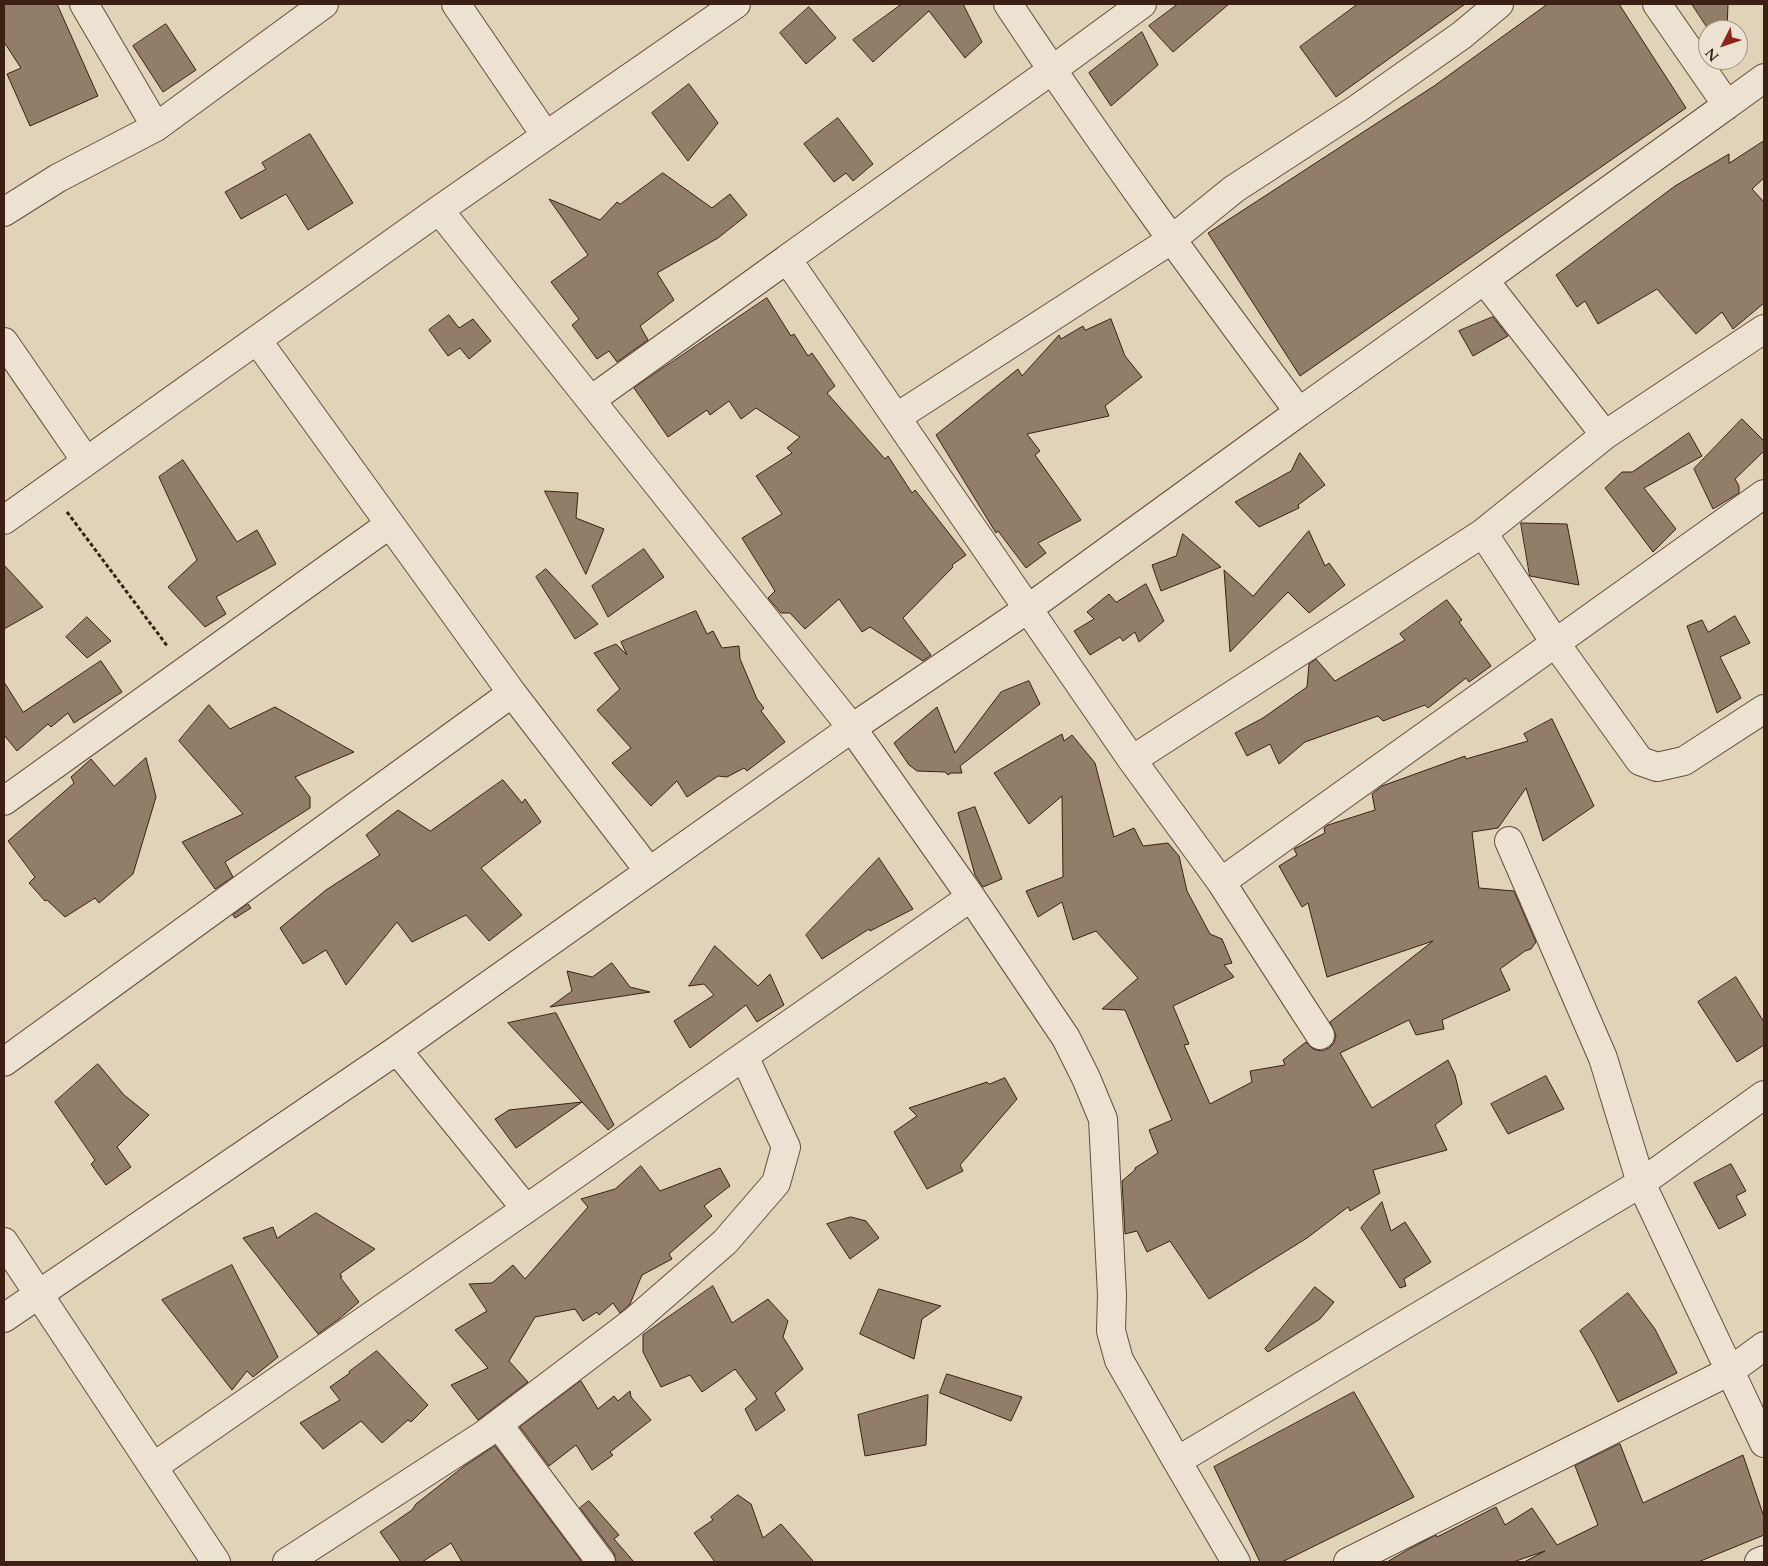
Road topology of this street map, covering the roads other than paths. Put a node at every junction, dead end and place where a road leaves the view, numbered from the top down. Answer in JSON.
{"nodes":[{"id":1,"x":84,"y":4,"type":"edge"},
{"id":2,"x":324,"y":4,"type":"edge"},
{"id":3,"x":456,"y":4,"type":"edge"},
{"id":4,"x":736,"y":4,"type":"edge"},
{"id":5,"x":1008,"y":4,"type":"edge"},
{"id":6,"x":1142,"y":4,"type":"edge"},
{"id":7,"x":1499,"y":4,"type":"edge"},
{"id":8,"x":1657,"y":4,"type":"edge"},
{"id":9,"x":1052,"y":70,"type":"junction"},
{"id":10,"x":1764,"y":78,"type":"edge"},
{"id":11,"x":1727,"y":105,"type":"junction"},
{"id":12,"x":156,"y":127,"type":"junction"},
{"id":13,"x":546,"y":136,"type":"junction"},
{"id":14,"x":439,"y":210,"type":"junction"},
{"id":15,"x":4,"y":212,"type":"edge"},
{"id":16,"x":1171,"y":240,"type":"junction"},
{"id":17,"x":787,"y":259,"type":"junction"},
{"id":18,"x":1484,"y":280,"type":"junction"},
{"id":19,"x":1764,"y":329,"type":"edge"},
{"id":20,"x":256,"y":340,"type":"junction"},
{"id":21,"x":4,"y":342,"type":"edge"},
{"id":22,"x":591,"y":400,"type":"junction"},
{"id":23,"x":1299,"y":412,"type":"junction"},
{"id":24,"x":897,"y":417,"type":"junction"},
{"id":25,"x":1605,"y":434,"type":"junction"},
{"id":26,"x":86,"y":461,"type":"junction"},
{"id":27,"x":1764,"y":494,"type":"edge"},
{"id":28,"x":4,"y":520,"type":"edge"},
{"id":29,"x":390,"y":524,"type":"junction"},
{"id":30,"x":1483,"y":533,"type":"junction"},
{"id":31,"x":1029,"y":608,"type":"junction"},
{"id":32,"x":1556,"y":644,"type":"junction"},
{"id":33,"x":512,"y":693,"type":"junction"},
{"id":34,"x":1764,"y":709,"type":"edge"},
{"id":35,"x":852,"y":728,"type":"junction"},
{"id":36,"x":1132,"y":760,"type":"junction"},
{"id":37,"x":4,"y":801,"type":"edge"},
{"id":38,"x":1509,"y":841,"type":"dead end"},
{"id":39,"x":649,"y":871,"type":"junction"},
{"id":40,"x":1221,"y":882,"type":"junction"},
{"id":41,"x":971,"y":897,"type":"junction"},
{"id":42,"x":1320,"y":1035,"type":"dead end"},
{"id":43,"x":396,"y":1050,"type":"junction"},
{"id":44,"x":744,"y":1056,"type":"junction"},
{"id":45,"x":4,"y":1062,"type":"edge"},
{"id":46,"x":1764,"y":1095,"type":"edge"},
{"id":47,"x":1642,"y":1183,"type":"junction"},
{"id":48,"x":526,"y":1209,"type":"junction"},
{"id":49,"x":4,"y":1242,"type":"edge"},
{"id":50,"x":38,"y":1294,"type":"junction"},
{"id":51,"x":4,"y":1318,"type":"edge"},
{"id":52,"x":1764,"y":1346,"type":"edge"},
{"id":53,"x":1730,"y":1371,"type":"junction"},
{"id":54,"x":498,"y":1424,"type":"junction"},
{"id":55,"x":1764,"y":1443,"type":"edge"},
{"id":56,"x":1177,"y":1461,"type":"junction"},
{"id":57,"x":153,"y":1467,"type":"junction"},
{"id":58,"x":1764,"y":1560,"type":"edge"},
{"id":59,"x":216,"y":1562,"type":"edge"},
{"id":60,"x":287,"y":1562,"type":"edge"},
{"id":61,"x":601,"y":1562,"type":"edge"},
{"id":62,"x":1236,"y":1562,"type":"edge"},
{"id":63,"x":1348,"y":1562,"type":"edge"},
{"id":64,"x":1759,"y":1562,"type":"edge"}],
"edges":[{"from":1,"to":12,"type":"street"},
{"from":2,"to":12,"type":"street"},
{"from":3,"to":13,"type":"street"},
{"from":4,"to":13,"type":"street"},
{"from":5,"to":9,"type":"street"},
{"from":6,"to":9,"type":"street"},
{"from":7,"to":16,"type":"street"},
{"from":8,"to":11,"type":"street"},
{"from":9,"to":16,"type":"street"},
{"from":9,"to":17,"type":"street"},
{"from":10,"to":11,"type":"street"},
{"from":11,"to":18,"type":"street"},
{"from":12,"to":15,"type":"street"},
{"from":13,"to":14,"type":"street"},
{"from":14,"to":20,"type":"street"},
{"from":14,"to":22,"type":"street"},
{"from":16,"to":23,"type":"street"},
{"from":16,"to":24,"type":"street"},
{"from":17,"to":22,"type":"street"},
{"from":17,"to":24,"type":"street"},
{"from":18,"to":23,"type":"street"},
{"from":18,"to":25,"type":"street"},
{"from":19,"to":25,"type":"street"},
{"from":20,"to":26,"type":"street"},
{"from":20,"to":29,"type":"street"},
{"from":21,"to":26,"type":"street"},
{"from":22,"to":35,"type":"street"},
{"from":23,"to":31,"type":"street"},
{"from":24,"to":31,"type":"street"},
{"from":25,"to":30,"type":"street"},
{"from":26,"to":28,"type":"street"},
{"from":27,"to":32,"type":"street"},
{"from":29,"to":33,"type":"street"},
{"from":29,"to":37,"type":"street"},
{"from":30,"to":32,"type":"street"},
{"from":30,"to":36,"type":"street"},
{"from":31,"to":35,"type":"street"},
{"from":31,"to":36,"type":"street"},
{"from":32,"to":34,"type":"street"},
{"from":32,"to":40,"type":"street"},
{"from":33,"to":39,"type":"street"},
{"from":33,"to":45,"type":"street"},
{"from":35,"to":39,"type":"street"},
{"from":35,"to":41,"type":"street"},
{"from":36,"to":40,"type":"street"},
{"from":38,"to":47,"type":"street"},
{"from":39,"to":43,"type":"street"},
{"from":40,"to":42,"type":"street"},
{"from":41,"to":44,"type":"street"},
{"from":41,"to":56,"type":"street"},
{"from":43,"to":48,"type":"street"},
{"from":43,"to":50,"type":"street"},
{"from":44,"to":48,"type":"street"},
{"from":44,"to":54,"type":"street"},
{"from":46,"to":47,"type":"street"},
{"from":47,"to":53,"type":"street"},
{"from":47,"to":56,"type":"street"},
{"from":48,"to":57,"type":"street"},
{"from":49,"to":50,"type":"street"},
{"from":50,"to":51,"type":"street"},
{"from":50,"to":57,"type":"street"},
{"from":52,"to":53,"type":"street"},
{"from":53,"to":55,"type":"street"},
{"from":53,"to":63,"type":"street"},
{"from":54,"to":60,"type":"street"},
{"from":54,"to":61,"type":"street"},
{"from":56,"to":62,"type":"street"},
{"from":57,"to":59,"type":"street"},
{"from":58,"to":64,"type":"street"}]}
